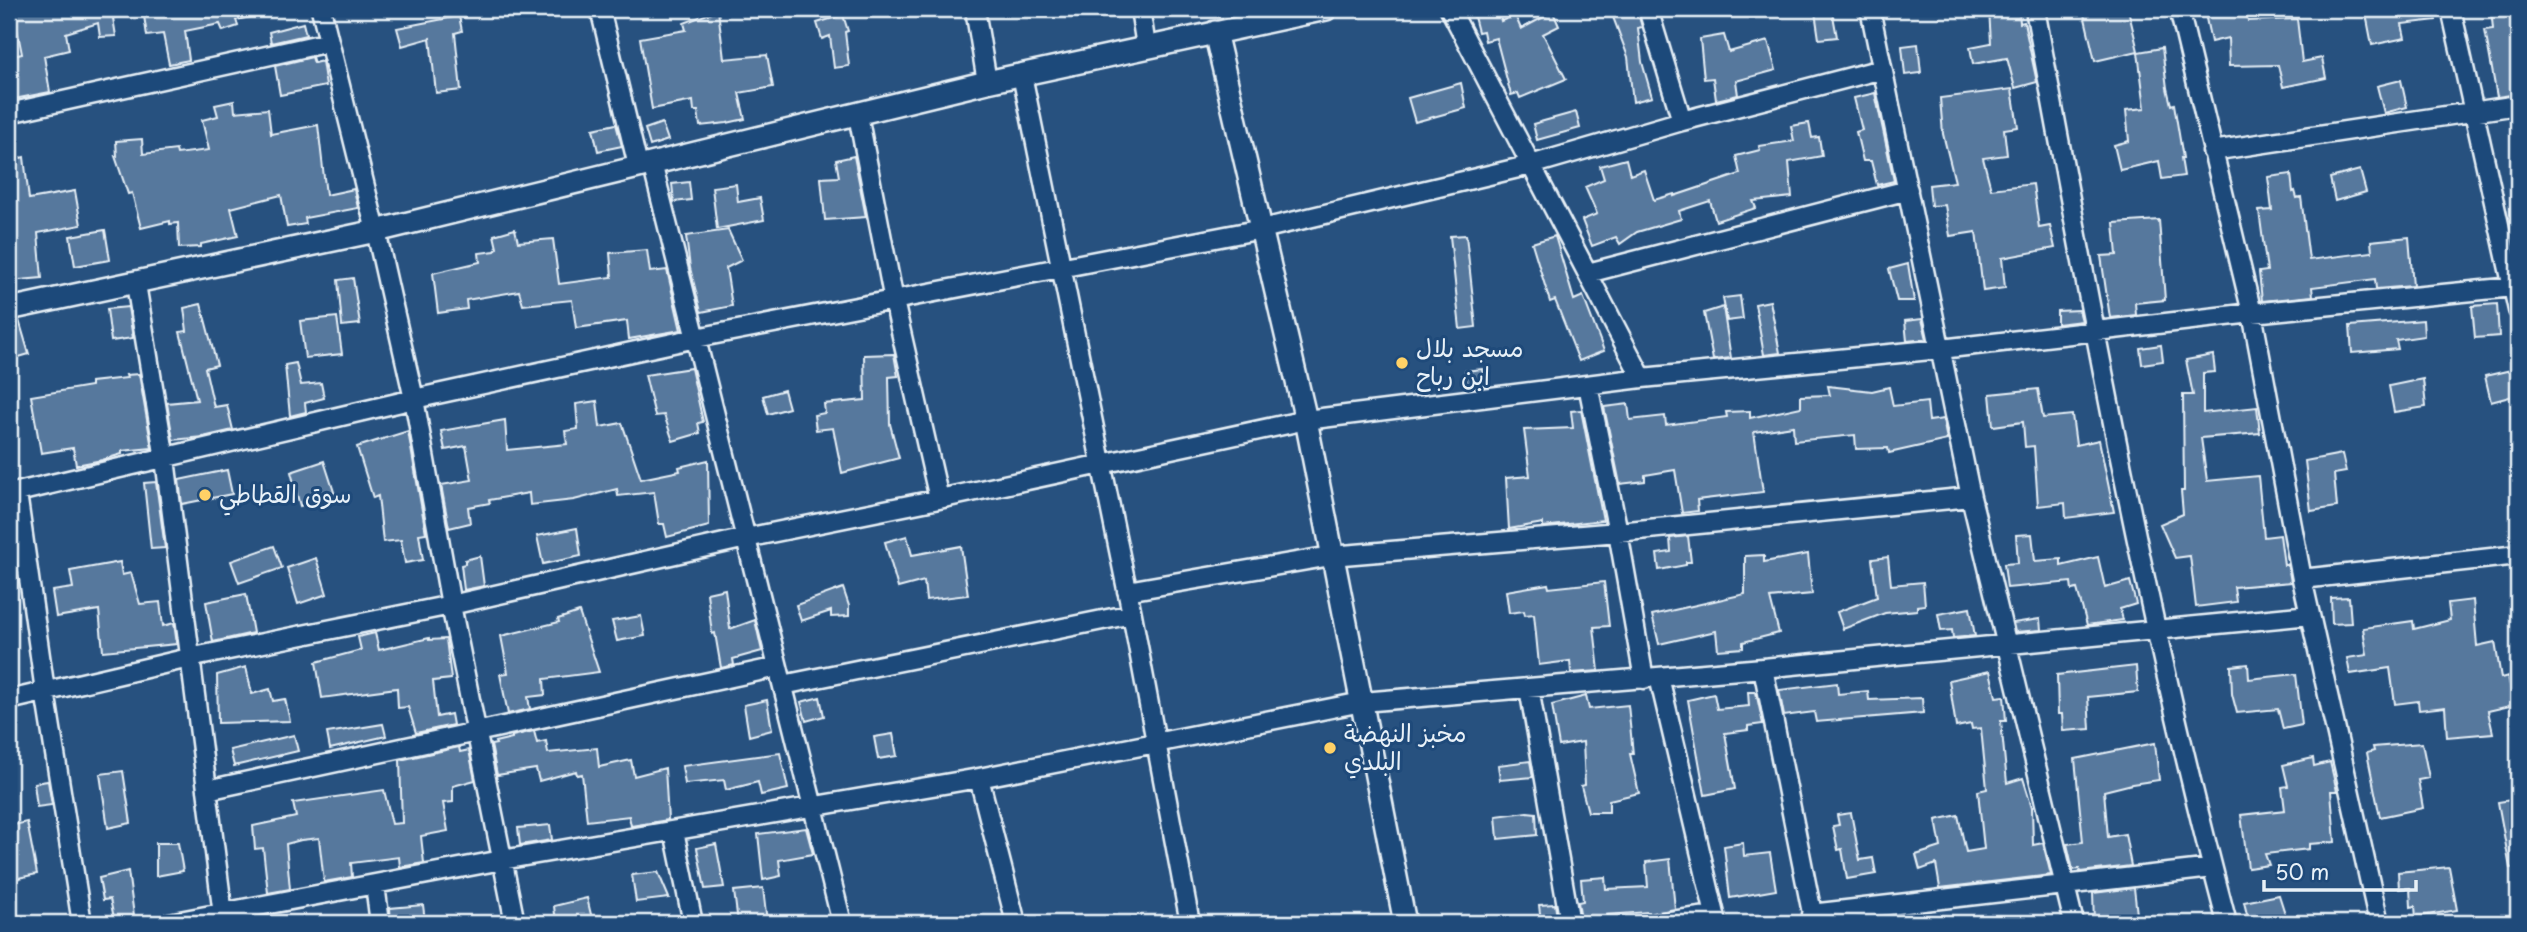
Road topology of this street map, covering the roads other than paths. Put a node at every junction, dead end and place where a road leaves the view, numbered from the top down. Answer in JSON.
{"nodes":[{"id":1,"x":321,"y":9,"type":"edge"},
{"id":2,"x":600,"y":9,"type":"edge"},
{"id":3,"x":975,"y":9,"type":"edge"},
{"id":4,"x":1140,"y":9,"type":"edge"},
{"id":5,"x":1326,"y":9,"type":"edge"},
{"id":6,"x":1450,"y":9,"type":"edge"},
{"id":7,"x":1648,"y":9,"type":"edge"},
{"id":8,"x":1870,"y":9,"type":"edge"},
{"id":9,"x":2035,"y":9,"type":"edge"},
{"id":10,"x":2179,"y":9,"type":"edge"},
{"id":11,"x":2451,"y":9,"type":"edge"},
{"id":12,"x":1215,"y":32,"type":"junction"},
{"id":13,"x":329,"y":42,"type":"junction"},
{"id":14,"x":1146,"y":47,"type":"junction"},
{"id":15,"x":1882,"y":69,"type":"junction"},
{"id":16,"x":1022,"y":75,"type":"junction"},
{"id":17,"x":988,"y":82,"type":"junction"},
{"id":18,"x":2518,"y":105,"type":"edge"},
{"id":19,"x":2474,"y":111,"type":"junction"},
{"id":20,"x":9,"y":113,"type":"edge"},
{"id":21,"x":859,"y":115,"type":"junction"},
{"id":22,"x":1682,"y":121,"type":"junction"},
{"id":23,"x":2212,"y":151,"type":"junction"},
{"id":24,"x":645,"y":164,"type":"junction"},
{"id":25,"x":1531,"y":165,"type":"junction"},
{"id":26,"x":1908,"y":190,"type":"junction"},
{"id":27,"x":1262,"y":229,"type":"junction"},
{"id":28,"x":376,"y":231,"type":"junction"},
{"id":29,"x":2514,"y":264,"type":"edge"},
{"id":30,"x":1063,"y":267,"type":"junction"},
{"id":31,"x":1588,"y":273,"type":"junction"},
{"id":32,"x":136,"y":284,"type":"junction"},
{"id":33,"x":2513,"y":287,"type":"junction"},
{"id":34,"x":894,"y":301,"type":"junction"},
{"id":35,"x":9,"y":309,"type":"edge"},
{"id":36,"x":2518,"y":310,"type":"edge"},
{"id":37,"x":2252,"y":313,"type":"junction"},
{"id":38,"x":2094,"y":332,"type":"junction"},
{"id":39,"x":696,"y":338,"type":"junction"},
{"id":40,"x":1941,"y":349,"type":"junction"},
{"id":41,"x":1642,"y":378,"type":"junction"},
{"id":42,"x":1588,"y":385,"type":"junction"},
{"id":43,"x":414,"y":400,"type":"junction"},
{"id":44,"x":1306,"y":420,"type":"junction"},
{"id":45,"x":165,"y":459,"type":"junction"},
{"id":46,"x":1100,"y":465,"type":"junction"},
{"id":47,"x":13,"y":494,"type":"edge"},
{"id":48,"x":1971,"y":497,"type":"junction"},
{"id":49,"x":939,"y":499,"type":"junction"},
{"id":50,"x":1618,"y":532,"type":"junction"},
{"id":51,"x":746,"y":538,"type":"junction"},
{"id":52,"x":2518,"y":555,"type":"edge"},
{"id":53,"x":1331,"y":556,"type":"junction"},
{"id":54,"x":2302,"y":579,"type":"junction"},
{"id":55,"x":1127,"y":591,"type":"junction"},
{"id":56,"x":451,"y":605,"type":"junction"},
{"id":57,"x":1132,"y":614,"type":"junction"},
{"id":58,"x":2310,"y":615,"type":"junction"},
{"id":59,"x":2156,"y":631,"type":"junction"},
{"id":60,"x":2005,"y":644,"type":"junction"},
{"id":61,"x":189,"y":658,"type":"junction"},
{"id":62,"x":1763,"y":668,"type":"junction"},
{"id":63,"x":781,"y":676,"type":"junction"},
{"id":64,"x":1651,"y":678,"type":"junction"},
{"id":65,"x":1529,"y":688,"type":"junction"},
{"id":66,"x":45,"y":691,"type":"junction"},
{"id":67,"x":9,"y":700,"type":"edge"},
{"id":68,"x":1362,"y":702,"type":"junction"},
{"id":69,"x":477,"y":733,"type":"junction"},
{"id":70,"x":1156,"y":745,"type":"junction"},
{"id":71,"x":979,"y":778,"type":"junction"},
{"id":72,"x":207,"y":790,"type":"junction"},
{"id":73,"x":813,"y":807,"type":"junction"},
{"id":74,"x":674,"y":831,"type":"junction"},
{"id":75,"x":502,"y":860,"type":"junction"},
{"id":76,"x":2212,"y":868,"type":"junction"},
{"id":77,"x":375,"y":885,"type":"junction"},
{"id":78,"x":2065,"y":886,"type":"junction"},
{"id":79,"x":223,"y":918,"type":"edge"},
{"id":80,"x":1716,"y":919,"type":"edge"},
{"id":81,"x":1813,"y":919,"type":"edge"},
{"id":82,"x":82,"y":923,"type":"edge"},
{"id":83,"x":169,"y":923,"type":"edge"},
{"id":84,"x":380,"y":923,"type":"edge"},
{"id":85,"x":514,"y":923,"type":"edge"},
{"id":86,"x":693,"y":923,"type":"edge"},
{"id":87,"x":842,"y":923,"type":"edge"},
{"id":88,"x":1016,"y":923,"type":"edge"},
{"id":89,"x":1190,"y":923,"type":"edge"},
{"id":90,"x":1405,"y":923,"type":"edge"},
{"id":91,"x":1570,"y":923,"type":"edge"},
{"id":92,"x":1656,"y":923,"type":"edge"},
{"id":93,"x":2074,"y":923,"type":"edge"},
{"id":94,"x":2227,"y":923,"type":"edge"},
{"id":95,"x":2379,"y":923,"type":"edge"}],
"edges":[{"from":1,"to":13,"type":"street"},
{"from":2,"to":24,"type":"street"},
{"from":3,"to":17,"type":"street"},
{"from":4,"to":14,"type":"street"},
{"from":5,"to":12,"type":"street"},
{"from":6,"to":25,"type":"street"},
{"from":7,"to":22,"type":"street"},
{"from":8,"to":15,"type":"street"},
{"from":9,"to":38,"type":"street"},
{"from":10,"to":23,"type":"street"},
{"from":11,"to":19,"type":"street"},
{"from":12,"to":14,"type":"street"},
{"from":12,"to":27,"type":"street"},
{"from":13,"to":20,"type":"street"},
{"from":13,"to":28,"type":"street"},
{"from":14,"to":16,"type":"street"},
{"from":15,"to":22,"type":"street"},
{"from":15,"to":26,"type":"street"},
{"from":16,"to":17,"type":"street"},
{"from":16,"to":30,"type":"street"},
{"from":17,"to":21,"type":"street"},
{"from":18,"to":19,"type":"street"},
{"from":19,"to":23,"type":"street"},
{"from":19,"to":29,"type":"street"},
{"from":21,"to":24,"type":"street"},
{"from":21,"to":34,"type":"street"},
{"from":22,"to":25,"type":"street"},
{"from":23,"to":37,"type":"street"},
{"from":24,"to":28,"type":"street"},
{"from":24,"to":39,"type":"street"},
{"from":25,"to":27,"type":"street"},
{"from":25,"to":31,"type":"street"},
{"from":26,"to":31,"type":"street"},
{"from":26,"to":40,"type":"street"},
{"from":27,"to":30,"type":"street"},
{"from":27,"to":44,"type":"street"},
{"from":28,"to":32,"type":"street"},
{"from":28,"to":43,"type":"street"},
{"from":29,"to":33,"type":"street"},
{"from":30,"to":34,"type":"street"},
{"from":30,"to":46,"type":"street"},
{"from":31,"to":41,"type":"street"},
{"from":32,"to":35,"type":"street"},
{"from":32,"to":45,"type":"street"},
{"from":33,"to":36,"type":"street"},
{"from":33,"to":37,"type":"street"},
{"from":34,"to":39,"type":"street"},
{"from":34,"to":49,"type":"street"},
{"from":37,"to":38,"type":"street"},
{"from":37,"to":54,"type":"street"},
{"from":38,"to":40,"type":"street"},
{"from":38,"to":59,"type":"street"},
{"from":39,"to":43,"type":"street"},
{"from":39,"to":51,"type":"street"},
{"from":40,"to":41,"type":"street"},
{"from":40,"to":48,"type":"street"},
{"from":41,"to":42,"type":"street"},
{"from":42,"to":44,"type":"street"},
{"from":42,"to":50,"type":"street"},
{"from":43,"to":45,"type":"street"},
{"from":43,"to":56,"type":"street"},
{"from":44,"to":46,"type":"street"},
{"from":44,"to":53,"type":"street"},
{"from":45,"to":47,"type":"street"},
{"from":45,"to":61,"type":"street"},
{"from":46,"to":49,"type":"street"},
{"from":46,"to":55,"type":"street"},
{"from":47,"to":66,"type":"street"},
{"from":48,"to":50,"type":"street"},
{"from":48,"to":60,"type":"street"},
{"from":49,"to":51,"type":"street"},
{"from":50,"to":53,"type":"street"},
{"from":50,"to":64,"type":"street"},
{"from":51,"to":56,"type":"street"},
{"from":51,"to":63,"type":"street"},
{"from":52,"to":54,"type":"street"},
{"from":53,"to":55,"type":"street"},
{"from":53,"to":68,"type":"street"},
{"from":54,"to":58,"type":"street"},
{"from":55,"to":57,"type":"street"},
{"from":56,"to":61,"type":"street"},
{"from":56,"to":69,"type":"street"},
{"from":57,"to":63,"type":"street"},
{"from":57,"to":70,"type":"street"},
{"from":58,"to":59,"type":"street"},
{"from":58,"to":95,"type":"street"},
{"from":59,"to":60,"type":"street"},
{"from":59,"to":76,"type":"street"},
{"from":60,"to":62,"type":"street"},
{"from":60,"to":78,"type":"street"},
{"from":61,"to":66,"type":"street"},
{"from":61,"to":72,"type":"street"},
{"from":62,"to":64,"type":"street"},
{"from":62,"to":81,"type":"street"},
{"from":63,"to":69,"type":"street"},
{"from":63,"to":73,"type":"street"},
{"from":64,"to":65,"type":"street"},
{"from":64,"to":80,"type":"street"},
{"from":65,"to":68,"type":"street"},
{"from":65,"to":91,"type":"street"},
{"from":66,"to":67,"type":"street"},
{"from":66,"to":82,"type":"street"},
{"from":68,"to":70,"type":"street"},
{"from":68,"to":90,"type":"street"},
{"from":69,"to":72,"type":"street"},
{"from":69,"to":75,"type":"street"},
{"from":70,"to":71,"type":"street"},
{"from":70,"to":89,"type":"street"},
{"from":71,"to":73,"type":"street"},
{"from":71,"to":88,"type":"street"},
{"from":72,"to":79,"type":"street"},
{"from":73,"to":74,"type":"street"},
{"from":73,"to":87,"type":"street"},
{"from":74,"to":75,"type":"street"},
{"from":74,"to":86,"type":"street"},
{"from":75,"to":77,"type":"street"},
{"from":75,"to":85,"type":"street"},
{"from":76,"to":78,"type":"street"},
{"from":76,"to":94,"type":"street"},
{"from":77,"to":79,"type":"street"},
{"from":77,"to":84,"type":"street"},
{"from":78,"to":81,"type":"street"},
{"from":78,"to":93,"type":"street"},
{"from":79,"to":83,"type":"street"},
{"from":80,"to":92,"type":"street"}]}
